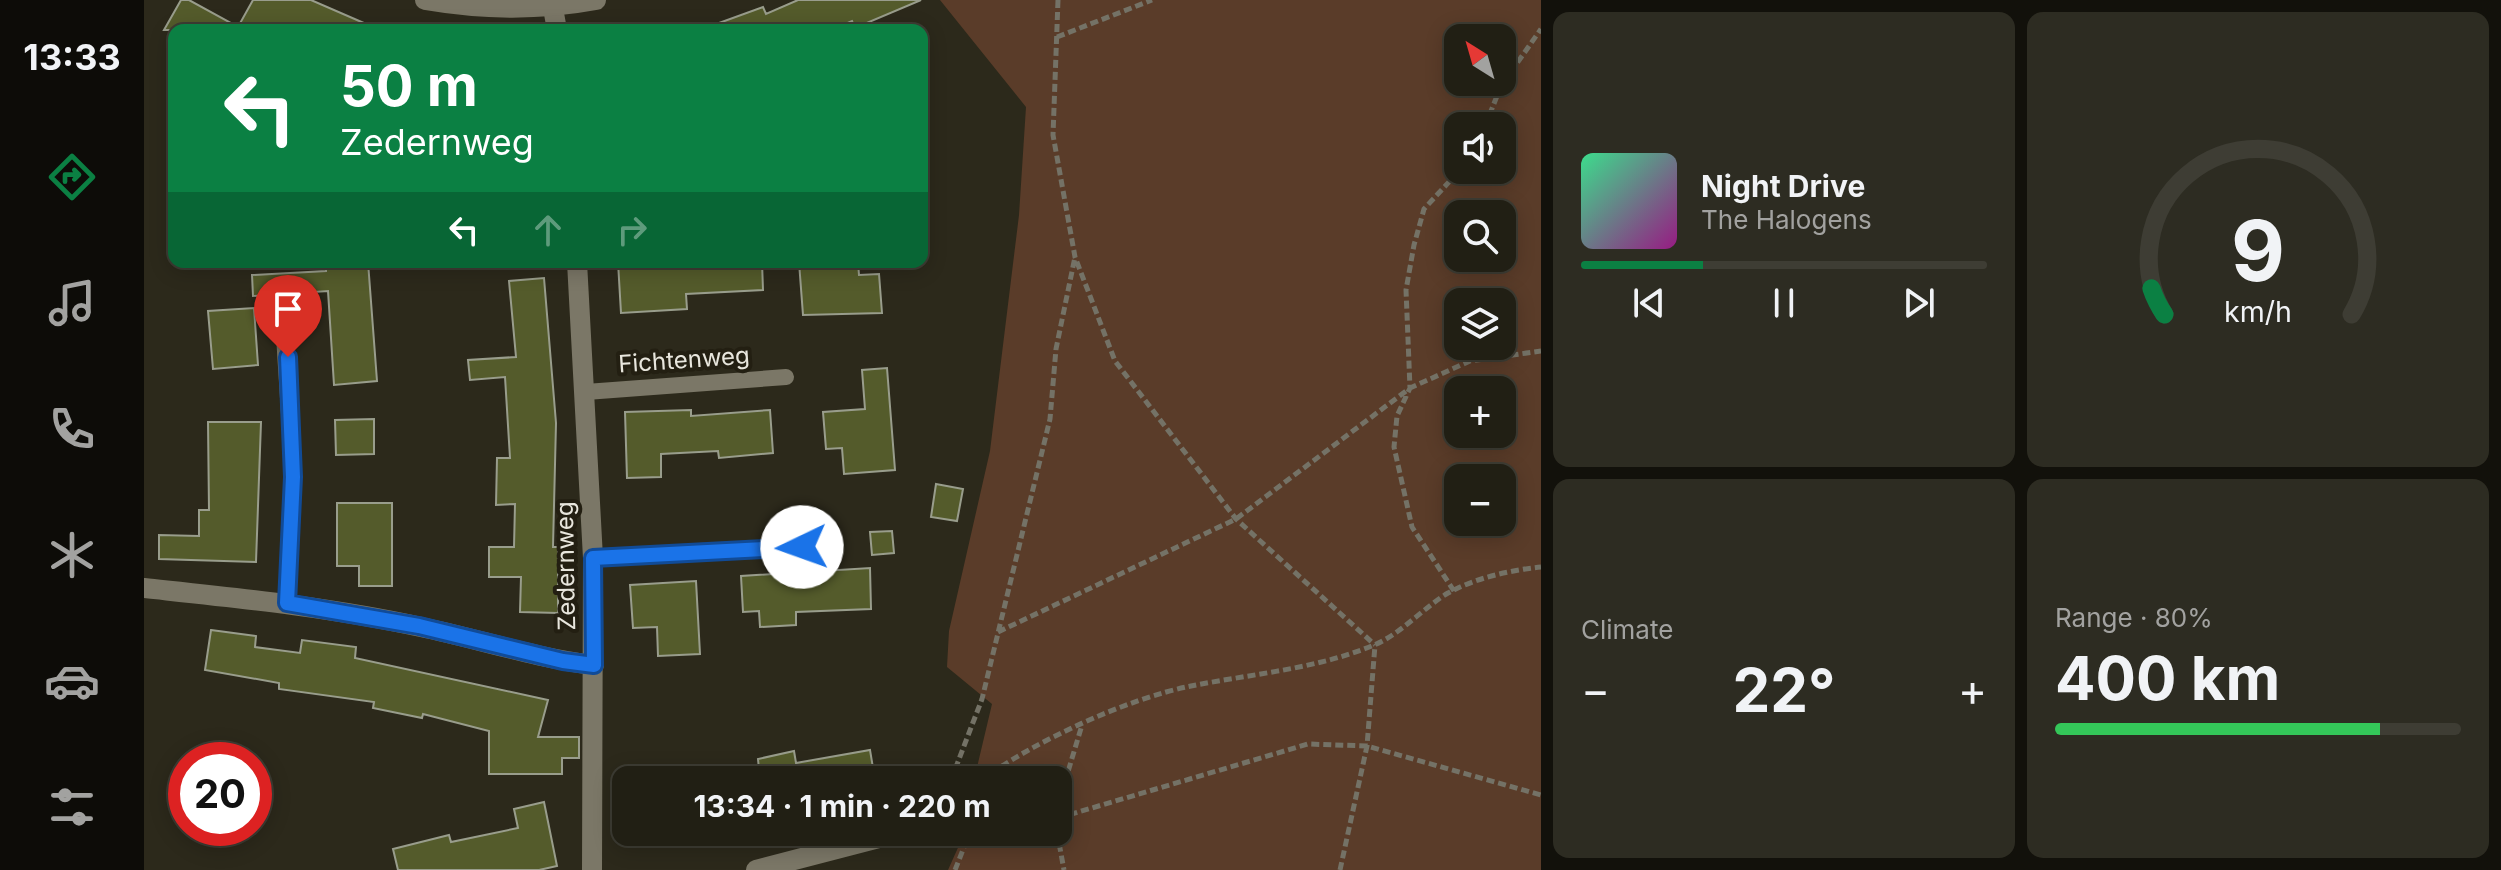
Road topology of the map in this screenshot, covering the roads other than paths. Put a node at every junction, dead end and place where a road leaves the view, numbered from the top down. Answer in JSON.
{"nodes":[{"id":1,"x":425,"y":0,"type":"edge"},
{"id":2,"x":596,"y":0,"type":"edge"},
{"id":3,"x":553,"y":8,"type":"junction"},
{"id":4,"x":556,"y":24,"type":"edge"},
{"id":5,"x":577,"y":268,"type":"edge"},
{"id":6,"x":283,"y":320,"type":"dead end"},
{"id":7,"x":786,"y":377,"type":"dead end"},
{"id":8,"x":586,"y":392,"type":"junction"},
{"id":9,"x":802,"y":547,"type":"dead end"},
{"id":10,"x":593,"y":558,"type":"junction"},
{"id":11,"x":144,"y":588,"type":"edge"},
{"id":12,"x":287,"y":603,"type":"junction"},
{"id":13,"x":594,"y":665,"type":"junction"},
{"id":14,"x":848,"y":846,"type":"edge"},
{"id":15,"x":592,"y":870,"type":"edge"},
{"id":16,"x":756,"y":870,"type":"edge"}],
"edges":[{"from":1,"to":3,"type":"street"},
{"from":2,"to":3,"type":"street"},
{"from":3,"to":4,"type":"street"},
{"from":5,"to":8,"type":"street","name":"Zedernweg"},
{"from":6,"to":12,"type":"lane"},
{"from":7,"to":8,"type":"lane","name":"Fichtenweg"},
{"from":8,"to":10,"type":"street","name":"Zedernweg"},
{"from":9,"to":10,"type":"lane"},
{"from":10,"to":13,"type":"street","name":"Zedernweg"},
{"from":11,"to":12,"type":"street"},
{"from":12,"to":13,"type":"street"},
{"from":13,"to":15,"type":"street","name":"Zedernweg"},
{"from":14,"to":16,"type":"street"}]}
